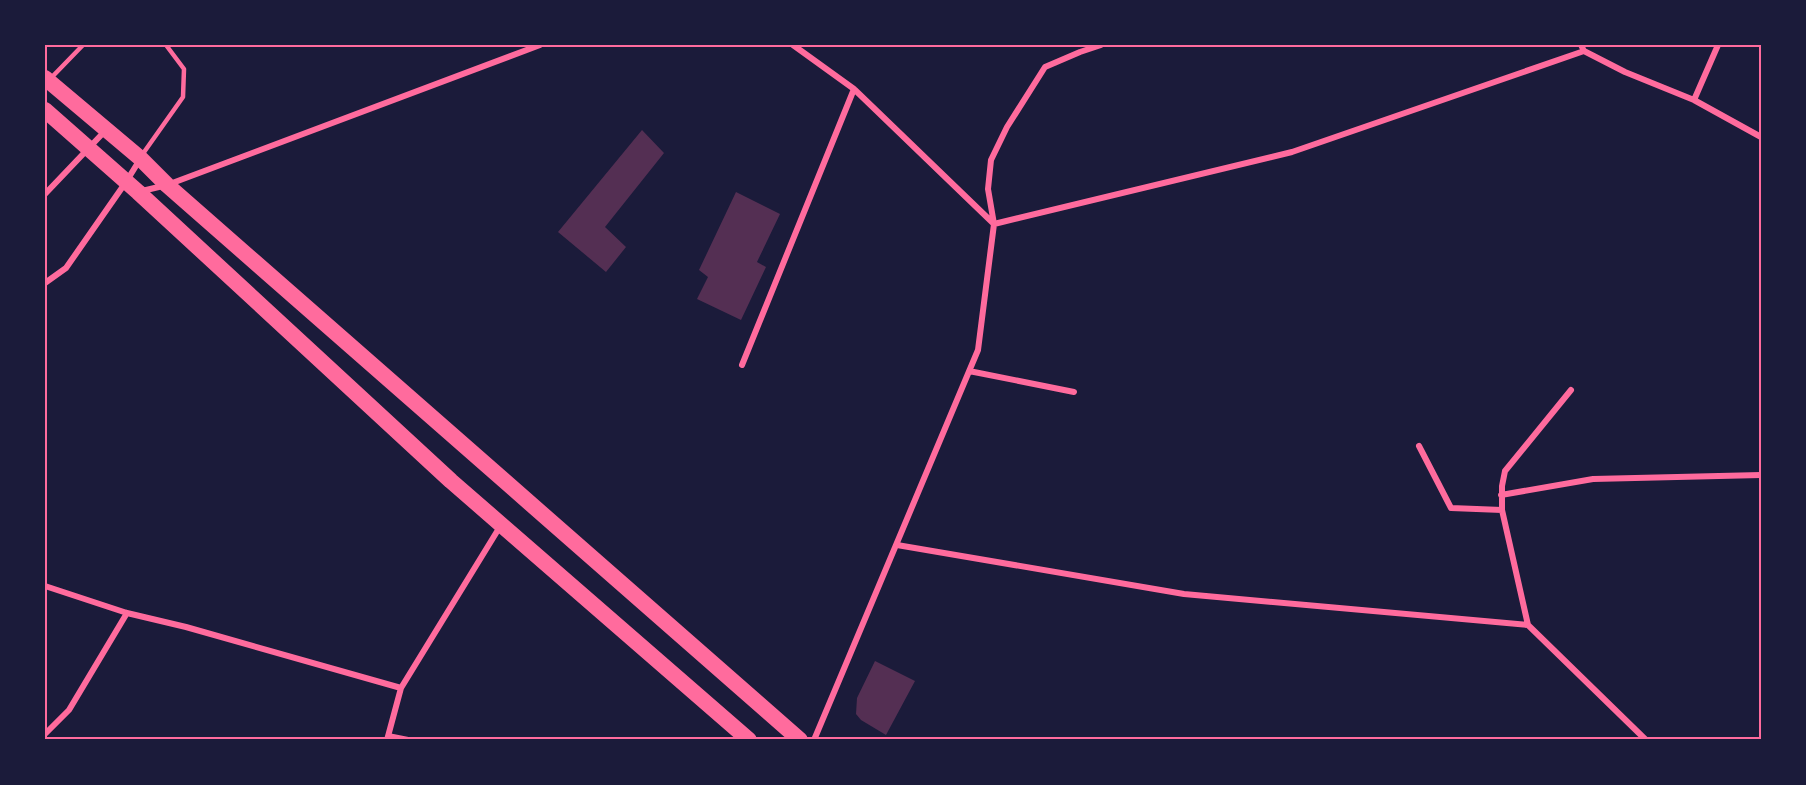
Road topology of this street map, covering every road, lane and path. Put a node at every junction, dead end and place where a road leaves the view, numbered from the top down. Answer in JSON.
{"nodes":[{"id":1,"x":82,"y":45,"type":"edge"},
{"id":2,"x":166,"y":45,"type":"edge"},
{"id":3,"x":540,"y":45,"type":"edge"},
{"id":4,"x":793,"y":45,"type":"edge"},
{"id":5,"x":1101,"y":45,"type":"edge"},
{"id":6,"x":1718,"y":45,"type":"edge"},
{"id":7,"x":1582,"y":48,"type":"edge"},
{"id":8,"x":46,"y":81,"type":"edge"},
{"id":9,"x":854,"y":89,"type":"junction"},
{"id":10,"x":1694,"y":100,"type":"junction"},
{"id":11,"x":45,"y":110,"type":"edge"},
{"id":12,"x":106,"y":131,"type":"junction"},
{"id":13,"x":1761,"y":137,"type":"edge"},
{"id":14,"x":88,"y":149,"type":"junction"},
{"id":15,"x":140,"y":158,"type":"junction"},
{"id":16,"x":167,"y":185,"type":"junction"},
{"id":17,"x":132,"y":187,"type":"junction"},
{"id":18,"x":45,"y":194,"type":"edge"},
{"id":19,"x":994,"y":224,"type":"junction"},
{"id":20,"x":45,"y":283,"type":"edge"},
{"id":21,"x":742,"y":365,"type":"dead end"},
{"id":22,"x":969,"y":370,"type":"junction"},
{"id":23,"x":1571,"y":390,"type":"dead end"},
{"id":24,"x":1074,"y":392,"type":"dead end"},
{"id":25,"x":1419,"y":446,"type":"dead end"},
{"id":26,"x":1761,"y":475,"type":"edge"},
{"id":27,"x":1501,"y":495,"type":"junction"},
{"id":28,"x":1502,"y":510,"type":"junction"},
{"id":29,"x":501,"y":525,"type":"junction"},
{"id":30,"x":897,"y":545,"type":"junction"},
{"id":31,"x":45,"y":586,"type":"edge"},
{"id":32,"x":128,"y":613,"type":"junction"},
{"id":33,"x":1528,"y":625,"type":"junction"},
{"id":34,"x":401,"y":688,"type":"junction"},
{"id":35,"x":45,"y":734,"type":"edge"},
{"id":36,"x":387,"y":738,"type":"edge"},
{"id":37,"x":408,"y":740,"type":"edge"},
{"id":38,"x":749,"y":740,"type":"edge"},
{"id":39,"x":800,"y":740,"type":"edge"},
{"id":40,"x":814,"y":740,"type":"edge"},
{"id":41,"x":1646,"y":740,"type":"edge"}],
"edges":[{"from":1,"to":8,"type":"lane"},
{"from":2,"to":15,"type":"lane"},
{"from":3,"to":16,"type":"street"},
{"from":4,"to":9,"type":"street"},
{"from":5,"to":19,"type":"street"},
{"from":6,"to":10,"type":"street"},
{"from":7,"to":10,"type":"street"},
{"from":7,"to":19,"type":"street"},
{"from":8,"to":12,"type":"highway"},
{"from":9,"to":19,"type":"street"},
{"from":9,"to":21,"type":"street"},
{"from":10,"to":13,"type":"street"},
{"from":11,"to":14,"type":"highway"},
{"from":12,"to":14,"type":"street"},
{"from":12,"to":15,"type":"highway"},
{"from":14,"to":17,"type":"highway"},
{"from":14,"to":18,"type":"street"},
{"from":15,"to":16,"type":"highway"},
{"from":15,"to":17,"type":"street"},
{"from":16,"to":17,"type":"street"},
{"from":16,"to":39,"type":"highway"},
{"from":17,"to":20,"type":"street"},
{"from":17,"to":29,"type":"highway"},
{"from":19,"to":22,"type":"street"},
{"from":22,"to":24,"type":"street"},
{"from":22,"to":30,"type":"street"},
{"from":23,"to":27,"type":"street"},
{"from":25,"to":28,"type":"street"},
{"from":26,"to":27,"type":"street"},
{"from":27,"to":28,"type":"street"},
{"from":28,"to":33,"type":"street"},
{"from":29,"to":34,"type":"street"},
{"from":29,"to":38,"type":"highway"},
{"from":30,"to":33,"type":"street"},
{"from":30,"to":40,"type":"street"},
{"from":31,"to":32,"type":"street"},
{"from":32,"to":34,"type":"street"},
{"from":32,"to":35,"type":"street"},
{"from":33,"to":41,"type":"street"},
{"from":34,"to":36,"type":"street"},
{"from":36,"to":37,"type":"street"}]}
